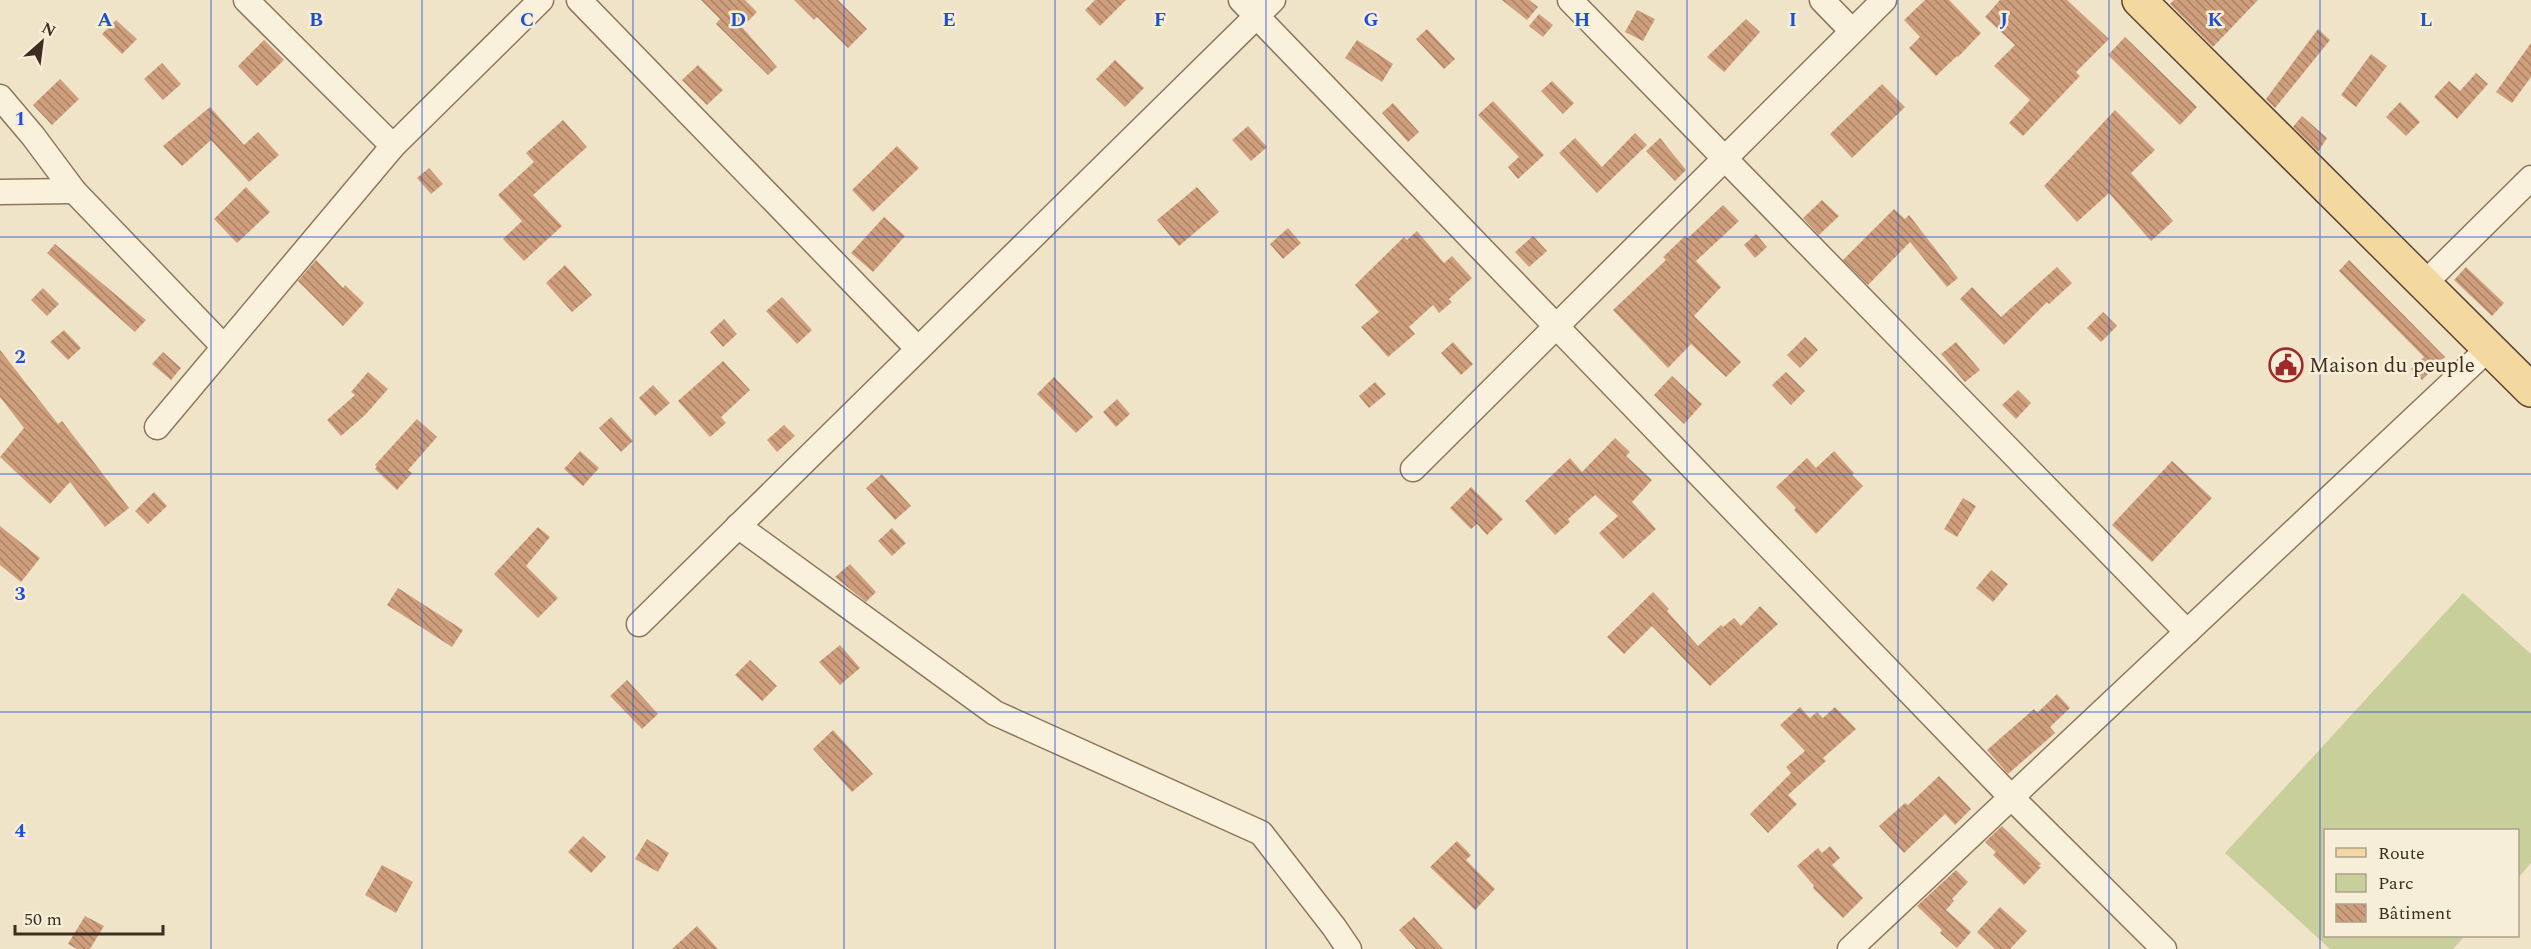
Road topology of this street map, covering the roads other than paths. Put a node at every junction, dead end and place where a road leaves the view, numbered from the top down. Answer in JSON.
{"nodes":[{"id":1,"x":246,"y":0,"type":"edge"},
{"id":2,"x":541,"y":0,"type":"edge"},
{"id":3,"x":579,"y":0,"type":"edge"},
{"id":4,"x":1570,"y":0,"type":"edge"},
{"id":5,"x":1822,"y":0,"type":"edge"},
{"id":6,"x":1884,"y":0,"type":"edge"},
{"id":7,"x":2139,"y":0,"type":"edge"},
{"id":8,"x":1257,"y":5,"type":"edge"},
{"id":9,"x":1852,"y":31,"type":"junction"},
{"id":10,"x":0,"y":98,"type":"edge"},
{"id":11,"x":393,"y":146,"type":"junction"},
{"id":12,"x":1725,"y":158,"type":"junction"},
{"id":13,"x":2531,"y":178,"type":"edge"},
{"id":14,"x":74,"y":191,"type":"junction"},
{"id":15,"x":0,"y":192,"type":"edge"},
{"id":16,"x":2424,"y":284,"type":"junction"},
{"id":17,"x":1556,"y":326,"type":"junction"},
{"id":18,"x":224,"y":347,"type":"junction"},
{"id":19,"x":2489,"y":348,"type":"junction"},
{"id":20,"x":918,"y":349,"type":"junction"},
{"id":21,"x":2531,"y":390,"type":"edge"},
{"id":22,"x":157,"y":427,"type":"dead end"},
{"id":23,"x":1413,"y":469,"type":"dead end"},
{"id":24,"x":738,"y":526,"type":"junction"},
{"id":25,"x":639,"y":624,"type":"dead end"},
{"id":26,"x":2187,"y":632,"type":"junction"},
{"id":27,"x":2012,"y":797,"type":"junction"},
{"id":28,"x":1349,"y":949,"type":"edge"},
{"id":29,"x":1850,"y":949,"type":"edge"},
{"id":30,"x":2164,"y":949,"type":"edge"}],
"edges":[{"from":1,"to":11,"type":"street"},
{"from":2,"to":11,"type":"street"},
{"from":3,"to":20,"type":"street"},
{"from":4,"to":12,"type":"street"},
{"from":5,"to":9,"type":"street"},
{"from":6,"to":9,"type":"street"},
{"from":7,"to":16,"type":"main road"},
{"from":8,"to":17,"type":"street"},
{"from":8,"to":20,"type":"street"},
{"from":9,"to":12,"type":"street"},
{"from":10,"to":14,"type":"street"},
{"from":11,"to":18,"type":"street"},
{"from":12,"to":17,"type":"street"},
{"from":12,"to":26,"type":"street"},
{"from":13,"to":16,"type":"street"},
{"from":14,"to":15,"type":"street"},
{"from":14,"to":18,"type":"street"},
{"from":16,"to":19,"type":"main road"},
{"from":17,"to":23,"type":"street"},
{"from":17,"to":27,"type":"street"},
{"from":18,"to":22,"type":"street"},
{"from":19,"to":21,"type":"main road"},
{"from":19,"to":26,"type":"street"},
{"from":20,"to":24,"type":"street"},
{"from":24,"to":25,"type":"street"},
{"from":24,"to":28,"type":"street"},
{"from":26,"to":27,"type":"street"},
{"from":27,"to":29,"type":"street"},
{"from":27,"to":30,"type":"street"}]}
